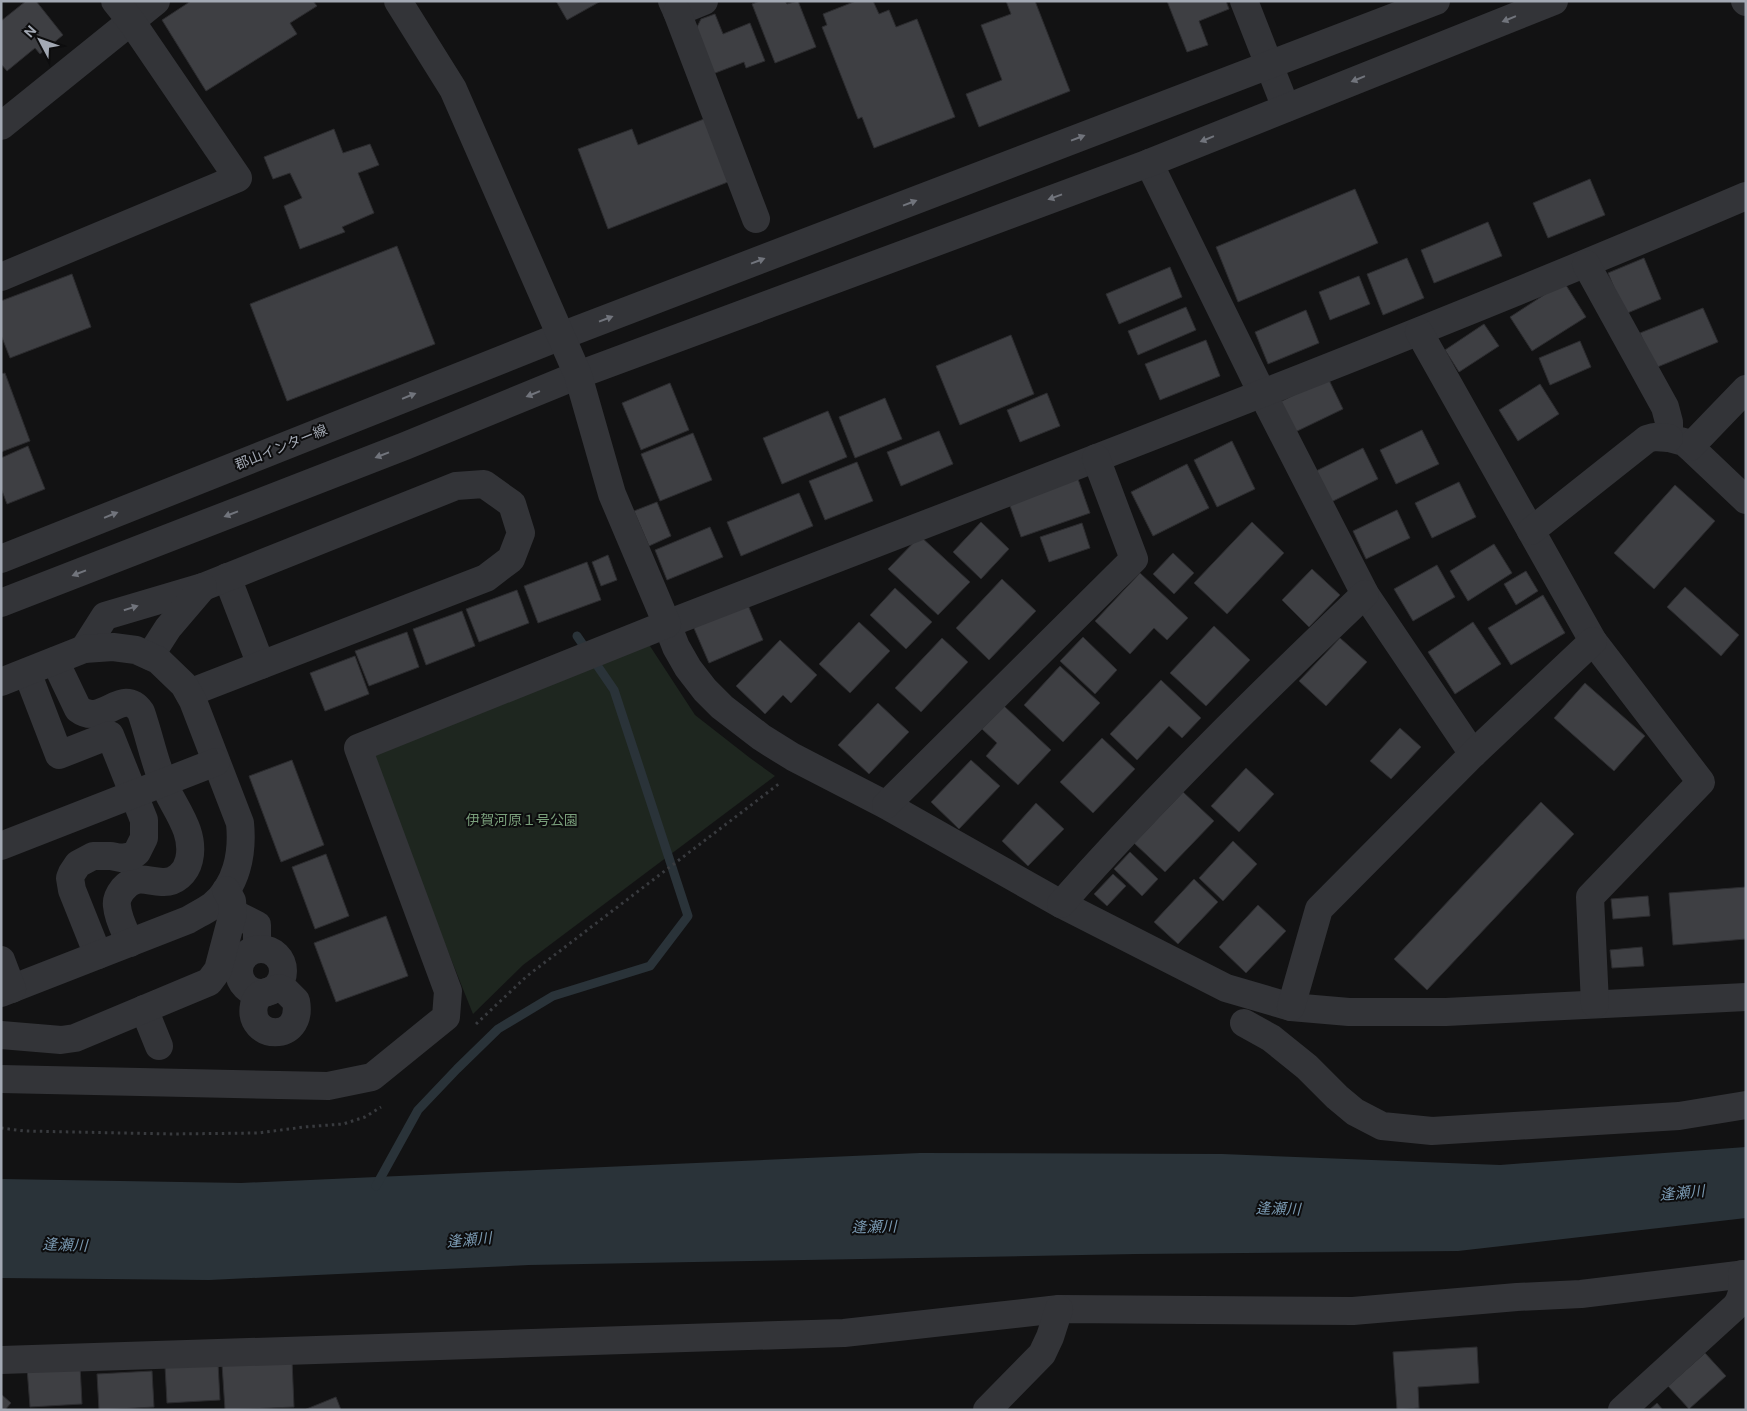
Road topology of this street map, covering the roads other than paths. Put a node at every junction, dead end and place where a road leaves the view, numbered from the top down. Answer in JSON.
{"nodes":[{"id":1,"x":156,"y":1,"type":"edge"},
{"id":2,"x":398,"y":1,"type":"edge"},
{"id":3,"x":704,"y":1,"type":"edge"},
{"id":4,"x":1244,"y":1,"type":"edge"},
{"id":5,"x":1436,"y":1,"type":"edge"},
{"id":6,"x":1554,"y":1,"type":"edge"},
{"id":7,"x":674,"y":6,"type":"edge"},
{"id":8,"x":123,"y":11,"type":"edge"},
{"id":9,"x":1269,"y":65,"type":"junction"},
{"id":10,"x":1286,"y":108,"type":"junction"},
{"id":11,"x":1,"y":126,"type":"edge"},
{"id":12,"x":1149,"y":163,"type":"junction"},
{"id":13,"x":1746,"y":196,"type":"edge"},
{"id":14,"x":756,"y":219,"type":"dead end"},
{"id":15,"x":1586,"y":264,"type":"junction"},
{"id":16,"x":1,"y":277,"type":"edge"},
{"id":17,"x":1419,"y":332,"type":"junction"},
{"id":18,"x":561,"y":336,"type":"junction"},
{"id":19,"x":578,"y":375,"type":"junction"},
{"id":20,"x":1746,"y":389,"type":"edge"},
{"id":21,"x":1262,"y":393,"type":"junction"},
{"id":22,"x":1679,"y":442,"type":"junction"},
{"id":23,"x":1096,"y":458,"type":"junction"},
{"id":24,"x":1746,"y":500,"type":"edge"},
{"id":25,"x":1531,"y":531,"type":"junction"},
{"id":26,"x":1,"y":559,"type":"edge"},
{"id":27,"x":228,"y":577,"type":"junction"},
{"id":28,"x":202,"y":586,"type":"junction"},
{"id":29,"x":1365,"y":594,"type":"junction"},
{"id":30,"x":1,"y":603,"type":"edge"},
{"id":31,"x":668,"y":624,"type":"junction"},
{"id":32,"x":1593,"y":641,"type":"junction"},
{"id":33,"x":84,"y":649,"type":"junction"},
{"id":34,"x":150,"y":656,"type":"junction"},
{"id":35,"x":55,"y":661,"type":"junction"},
{"id":36,"x":261,"y":665,"type":"junction"},
{"id":37,"x":27,"y":672,"type":"junction"},
{"id":38,"x":1,"y":682,"type":"edge"},
{"id":39,"x":189,"y":693,"type":"junction"},
{"id":40,"x":1473,"y":754,"type":"junction"},
{"id":41,"x":216,"y":762,"type":"junction"},
{"id":42,"x":163,"y":782,"type":"junction"},
{"id":43,"x":133,"y":794,"type":"junction"},
{"id":44,"x":886,"y":805,"type":"junction"},
{"id":45,"x":1,"y":846,"type":"edge"},
{"id":46,"x":229,"y":901,"type":"junction"},
{"id":47,"x":1061,"y":904,"type":"junction"},
{"id":48,"x":130,"y":943,"type":"junction"},
{"id":49,"x":98,"y":955,"type":"junction"},
{"id":50,"x":1,"y":960,"type":"edge"},
{"id":51,"x":7,"y":991,"type":"edge"},
{"id":52,"x":268,"y":992,"type":"dead end"},
{"id":53,"x":1746,"y":997,"type":"edge"},
{"id":54,"x":1595,"y":1004,"type":"junction"},
{"id":55,"x":1291,"y":1006,"type":"junction"},
{"id":56,"x":144,"y":1009,"type":"junction"},
{"id":57,"x":1244,"y":1023,"type":"dead end"},
{"id":58,"x":1,"y":1035,"type":"edge"},
{"id":59,"x":44,"y":1038,"type":"junction"},
{"id":60,"x":159,"y":1046,"type":"dead end"},
{"id":61,"x":1,"y":1079,"type":"edge"},
{"id":62,"x":41,"y":1080,"type":"junction"},
{"id":63,"x":1746,"y":1105,"type":"edge"},
{"id":64,"x":1744,"y":1274,"type":"edge"},
{"id":65,"x":1059,"y":1309,"type":"junction"},
{"id":66,"x":1,"y":1360,"type":"edge"},
{"id":67,"x":987,"y":1410,"type":"edge"},
{"id":68,"x":1622,"y":1410,"type":"edge"}],
"edges":[{"from":1,"to":8,"type":"street"},
{"from":2,"to":18,"type":"street"},
{"from":3,"to":7,"type":"street"},
{"from":4,"to":9,"type":"street"},
{"from":5,"to":9,"type":"street","name":"郡山インター線"},
{"from":6,"to":10,"type":"street","one_way":true},
{"from":7,"to":14,"type":"street"},
{"from":8,"to":11,"type":"street"},
{"from":8,"to":16,"type":"street"},
{"from":9,"to":10,"type":"street"},
{"from":18,"to":9,"type":"street","name":"郡山インター線","one_way":true},
{"from":10,"to":12,"type":"street","one_way":true},
{"from":12,"to":19,"type":"street","one_way":true},
{"from":12,"to":21,"type":"street"},
{"from":13,"to":15,"type":"street"},
{"from":15,"to":17,"type":"street"},
{"from":15,"to":22,"type":"street"},
{"from":17,"to":21,"type":"street"},
{"from":17,"to":25,"type":"street"},
{"from":18,"to":19,"type":"street"},
{"from":26,"to":18,"type":"street","name":"郡山インター線","one_way":true},
{"from":19,"to":30,"type":"street","one_way":true},
{"from":19,"to":31,"type":"street"},
{"from":20,"to":22,"type":"street"},
{"from":21,"to":23,"type":"street"},
{"from":21,"to":29,"type":"street"},
{"from":22,"to":24,"type":"street"},
{"from":22,"to":25,"type":"street"},
{"from":23,"to":31,"type":"street"},
{"from":23,"to":44,"type":"street"},
{"from":25,"to":32,"type":"street"},
{"from":27,"to":28,"type":"street"},
{"from":27,"to":36,"type":"street"},
{"from":27,"to":36,"type":"street"},
{"from":33,"to":28,"type":"street","one_way":true},
{"from":28,"to":34,"type":"street"},
{"from":29,"to":40,"type":"street"},
{"from":29,"to":47,"type":"street"},
{"from":31,"to":44,"type":"street"},
{"from":31,"to":62,"type":"street"},
{"from":32,"to":40,"type":"street"},
{"from":32,"to":54,"type":"street"},
{"from":33,"to":34,"type":"street"},
{"from":33,"to":35,"type":"street"},
{"from":34,"to":39,"type":"street"},
{"from":35,"to":37,"type":"street"},
{"from":35,"to":42,"type":"street"},
{"from":36,"to":39,"type":"street"},
{"from":37,"to":38,"type":"street"},
{"from":37,"to":43,"type":"street"},
{"from":39,"to":41,"type":"street"},
{"from":40,"to":55,"type":"street"},
{"from":41,"to":42,"type":"street"},
{"from":41,"to":46,"type":"street"},
{"from":42,"to":43,"type":"street"},
{"from":42,"to":48,"type":"street"},
{"from":43,"to":45,"type":"street"},
{"from":43,"to":49,"type":"street"},
{"from":44,"to":47,"type":"street"},
{"from":46,"to":48,"type":"street"},
{"from":46,"to":52,"type":"street"},
{"from":46,"to":56,"type":"street"},
{"from":47,"to":55,"type":"street"},
{"from":48,"to":49,"type":"street"},
{"from":49,"to":51,"type":"street"},
{"from":50,"to":51,"type":"street"},
{"from":53,"to":54,"type":"street"},
{"from":54,"to":55,"type":"street"},
{"from":56,"to":59,"type":"street"},
{"from":56,"to":60,"type":"street"},
{"from":57,"to":63,"type":"street"},
{"from":58,"to":59,"type":"street"},
{"from":59,"to":62,"type":"street"},
{"from":61,"to":62,"type":"street"},
{"from":64,"to":65,"type":"street"},
{"from":64,"to":68,"type":"street"},
{"from":65,"to":66,"type":"street"},
{"from":65,"to":67,"type":"street"}]}
